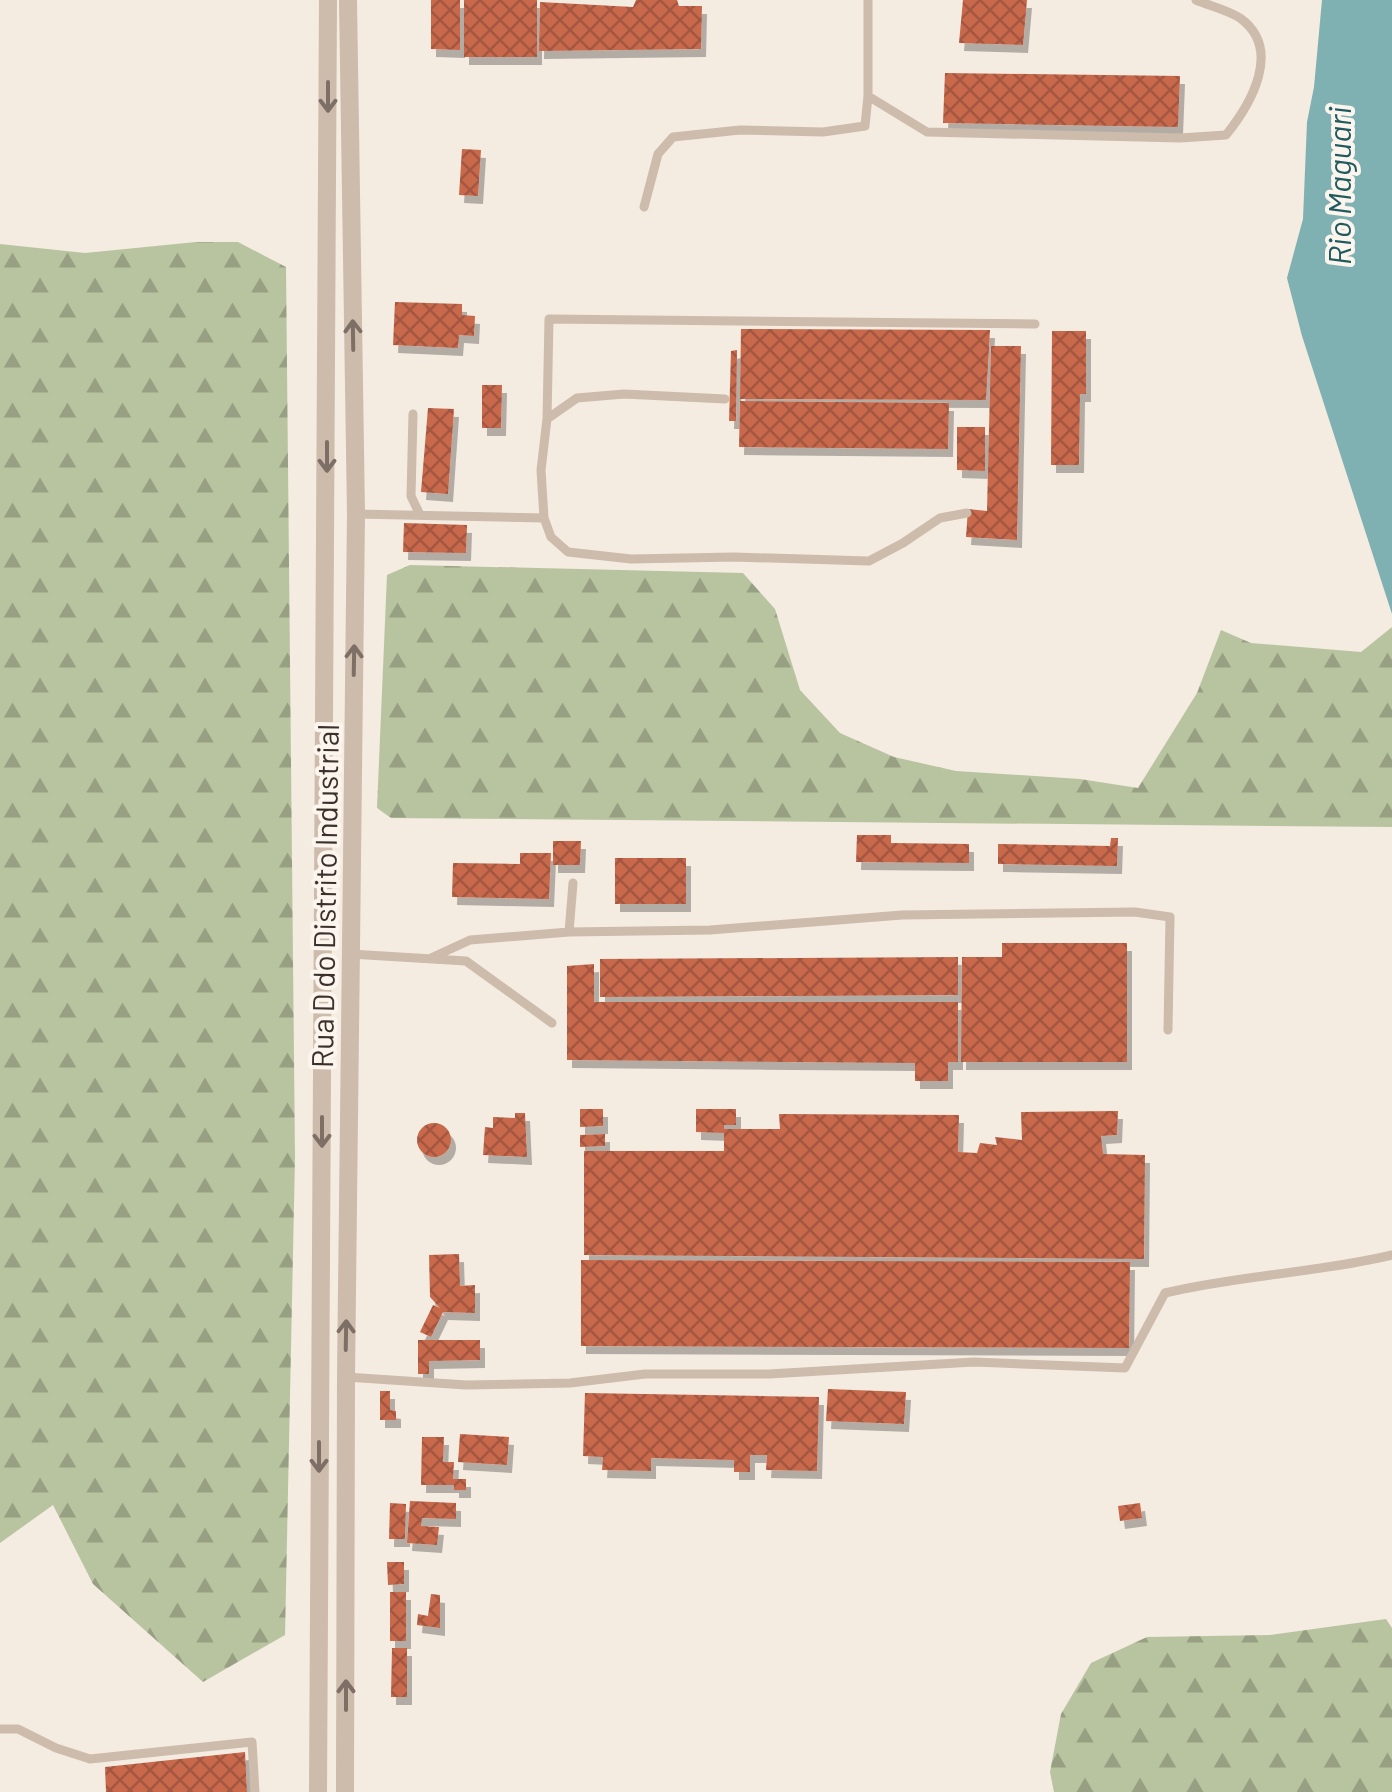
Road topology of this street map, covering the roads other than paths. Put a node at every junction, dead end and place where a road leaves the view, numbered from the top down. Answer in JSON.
{"nodes":[{"id":1,"x":328,"y":0,"type":"edge"},
{"id":2,"x":348,"y":0,"type":"edge"},
{"id":3,"x":868,"y":0,"type":"edge"},
{"id":4,"x":1196,"y":0,"type":"edge"},
{"id":5,"x":868,"y":96,"type":"junction"},
{"id":6,"x":644,"y":207,"type":"dead end"},
{"id":7,"x":1035,"y":324,"type":"dead end"},
{"id":8,"x":725,"y":400,"type":"dead end"},
{"id":9,"x":413,"y":414,"type":"dead end"},
{"id":10,"x":547,"y":419,"type":"junction"},
{"id":11,"x":967,"y":512,"type":"dead end"},
{"id":12,"x":356,"y":514,"type":"junction"},
{"id":13,"x":420,"y":516,"type":"junction"},
{"id":14,"x":544,"y":518,"type":"junction"},
{"id":15,"x":573,"y":883,"type":"dead end"},
{"id":16,"x":570,"y":932,"type":"junction"},
{"id":17,"x":350,"y":954,"type":"junction"},
{"id":18,"x":431,"y":958,"type":"junction"},
{"id":19,"x":552,"y":1023,"type":"dead end"},
{"id":20,"x":1168,"y":1030,"type":"dead end"},
{"id":21,"x":1392,"y":1256,"type":"edge"},
{"id":22,"x":346,"y":1377,"type":"junction"},
{"id":23,"x":319,"y":1378,"type":"junction"},
{"id":24,"x":0,"y":1729,"type":"edge"},
{"id":25,"x":255,"y":1792,"type":"edge"},
{"id":26,"x":318,"y":1792,"type":"edge"},
{"id":27,"x":345,"y":1792,"type":"edge"}],
"edges":[{"from":1,"to":23,"type":"street","name":"Rua D do Distrito Industrial","one_way":true},
{"from":12,"to":2,"type":"street","name":"Rua D do Distrito Industrial","one_way":true},
{"from":3,"to":5,"type":"lane"},
{"from":4,"to":5,"type":"lane"},
{"from":5,"to":6,"type":"lane"},
{"from":7,"to":10,"type":"lane"},
{"from":8,"to":10,"type":"lane"},
{"from":9,"to":13,"type":"lane"},
{"from":10,"to":14,"type":"lane"},
{"from":11,"to":14,"type":"lane"},
{"from":12,"to":13,"type":"lane"},
{"from":17,"to":12,"type":"street","name":"Rua D do Distrito Industrial","one_way":true},
{"from":13,"to":14,"type":"lane"},
{"from":15,"to":16,"type":"lane"},
{"from":16,"to":18,"type":"lane"},
{"from":16,"to":20,"type":"lane"},
{"from":17,"to":18,"type":"lane"},
{"from":22,"to":17,"type":"street","name":"Rua D do Distrito Industrial","one_way":true},
{"from":18,"to":19,"type":"lane"},
{"from":21,"to":22,"type":"lane"},
{"from":22,"to":23,"type":"street"},
{"from":27,"to":22,"type":"street","name":"Rua D do Distrito Industrial","one_way":true},
{"from":23,"to":26,"type":"street","name":"Rua D do Distrito Industrial","one_way":true},
{"from":24,"to":25,"type":"lane"}]}
